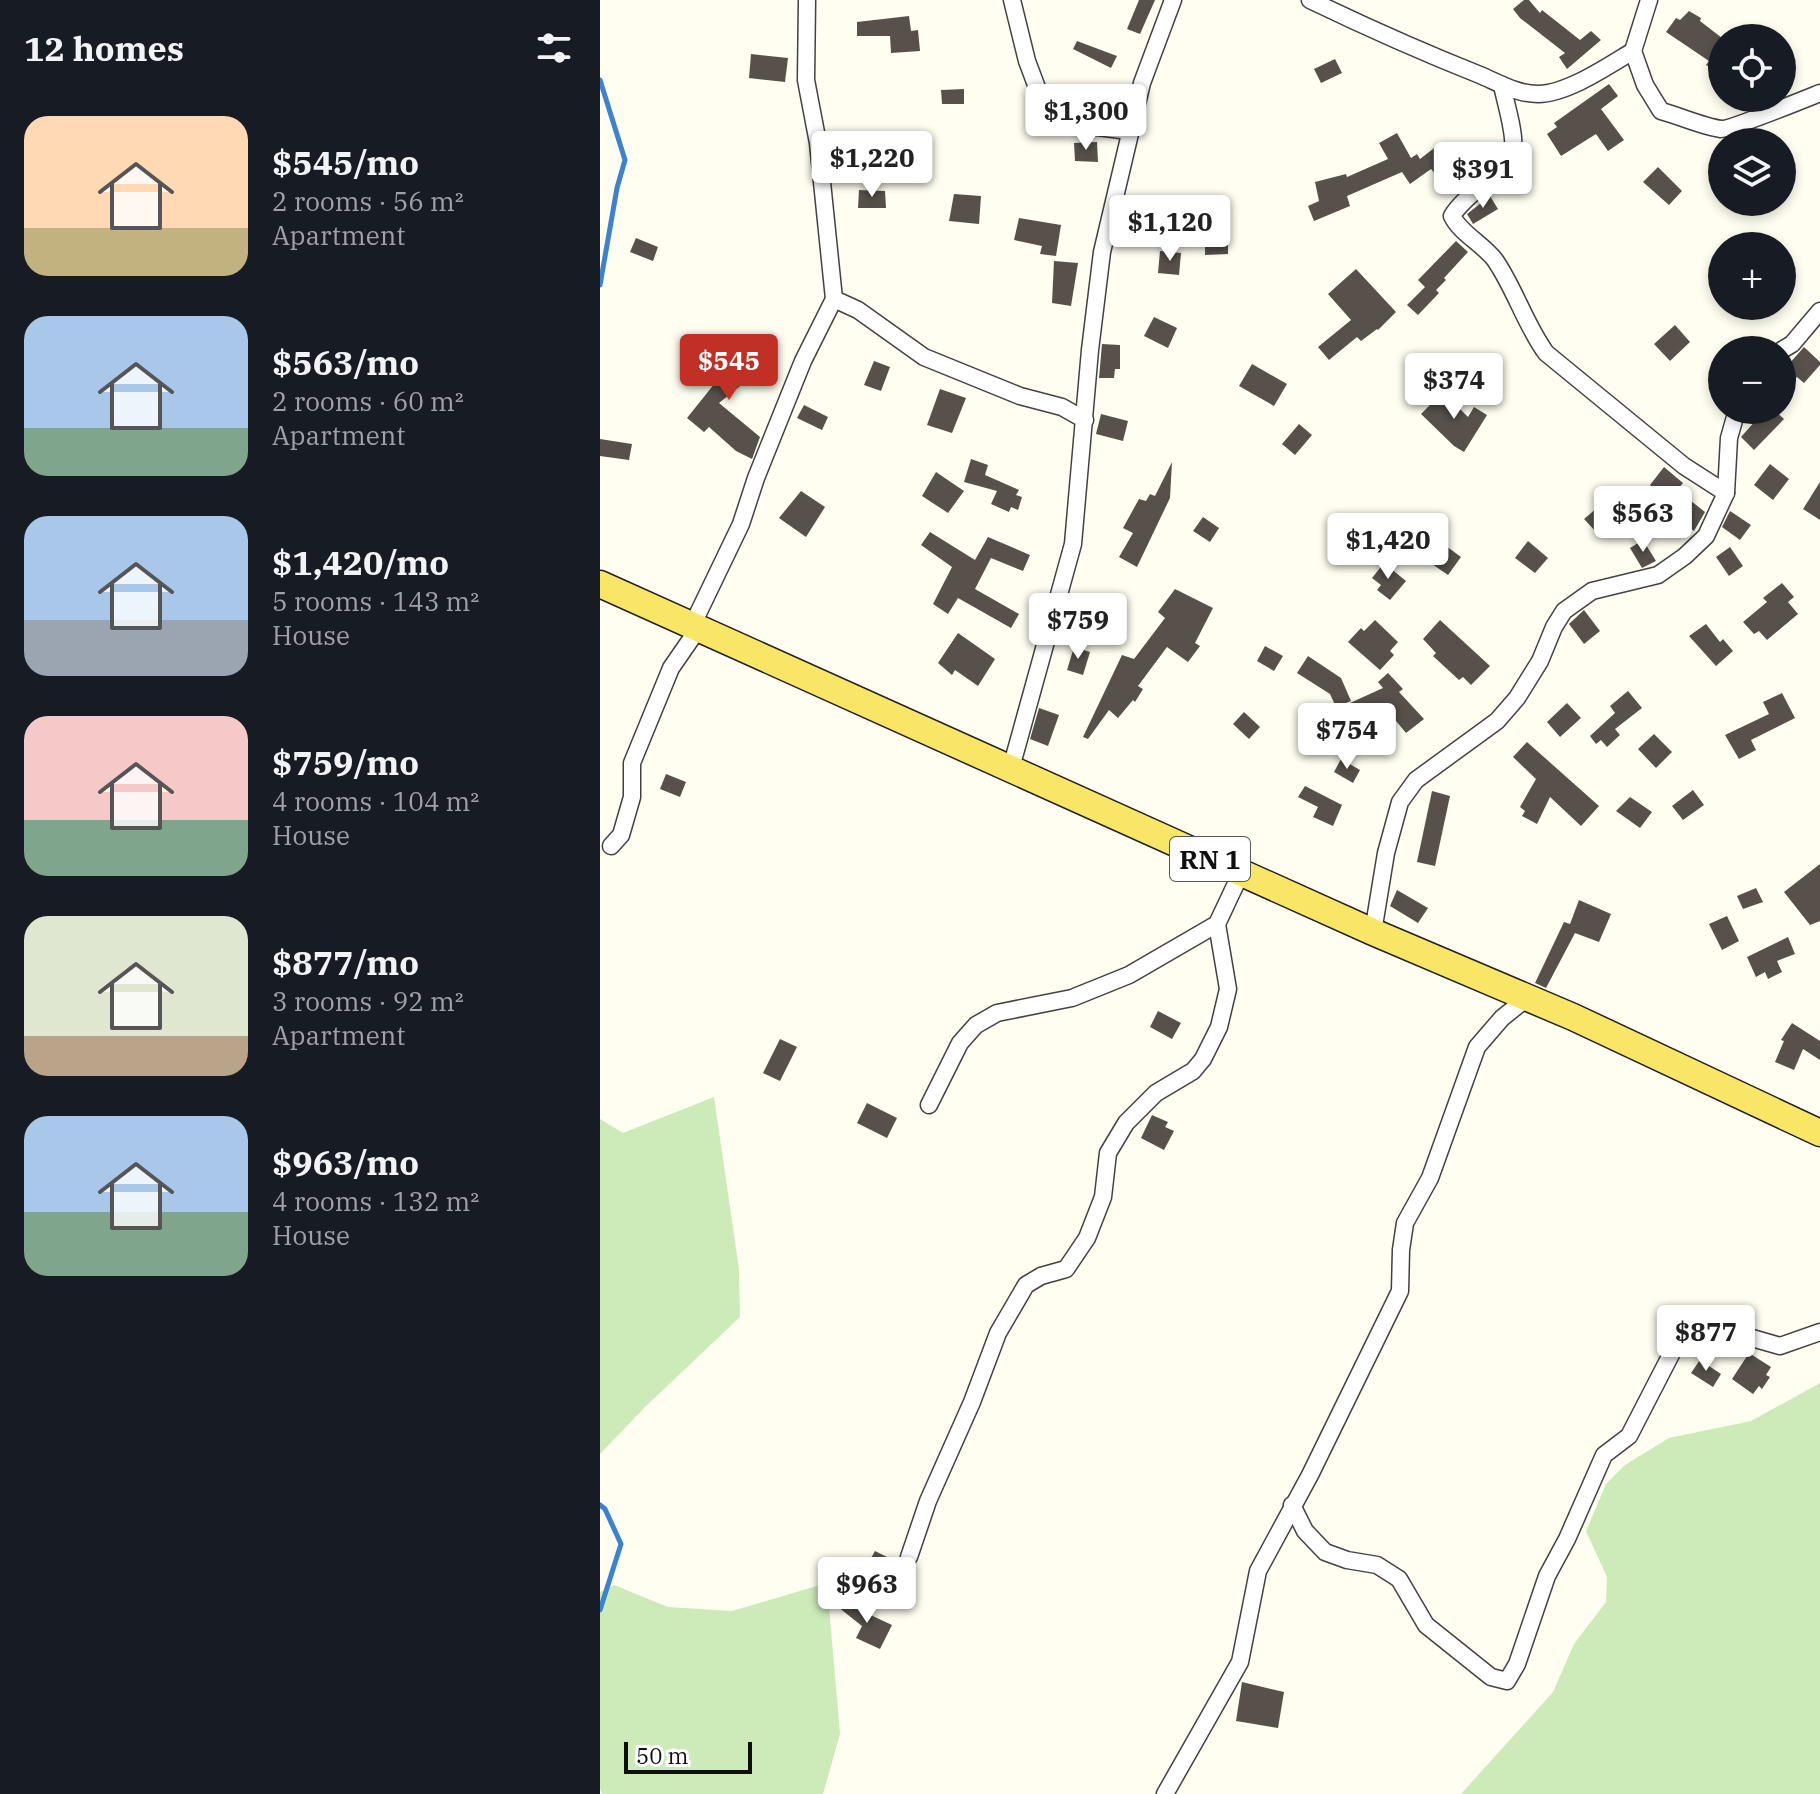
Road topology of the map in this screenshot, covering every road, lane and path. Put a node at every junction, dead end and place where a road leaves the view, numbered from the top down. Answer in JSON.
{"nodes":[{"id":1,"x":807,"y":0,"type":"edge"},
{"id":2,"x":1012,"y":0,"type":"edge"},
{"id":3,"x":1173,"y":0,"type":"edge"},
{"id":4,"x":1310,"y":0,"type":"edge"},
{"id":5,"x":1351,"y":0,"type":"edge"},
{"id":6,"x":1649,"y":0,"type":"edge"},
{"id":7,"x":1345,"y":17,"type":"junction"},
{"id":8,"x":1633,"y":51,"type":"junction"},
{"id":9,"x":1502,"y":85,"type":"junction"},
{"id":10,"x":1820,"y":93,"type":"edge"},
{"id":11,"x":1129,"y":131,"type":"junction"},
{"id":12,"x":834,"y":299,"type":"junction"},
{"id":13,"x":1820,"y":311,"type":"edge"},
{"id":14,"x":1796,"y":339,"type":"edge"},
{"id":15,"x":1085,"y":420,"type":"junction"},
{"id":16,"x":1733,"y":424,"type":"edge"},
{"id":17,"x":1726,"y":493,"type":"junction"},
{"id":18,"x":600,"y":584,"type":"edge"},
{"id":19,"x":695,"y":627,"type":"junction"},
{"id":20,"x":1011,"y":768,"type":"junction"},
{"id":21,"x":611,"y":846,"type":"dead end"},
{"id":22,"x":1241,"y":873,"type":"junction"},
{"id":23,"x":1217,"y":924,"type":"junction"},
{"id":24,"x":1373,"y":932,"type":"junction"},
{"id":25,"x":1527,"y":998,"type":"junction"},
{"id":26,"x":929,"y":1105,"type":"dead end"},
{"id":27,"x":1820,"y":1133,"type":"edge"},
{"id":28,"x":1820,"y":1332,"type":"edge"},
{"id":29,"x":1292,"y":1505,"type":"junction"},
{"id":30,"x":909,"y":1557,"type":"dead end"},
{"id":31,"x":1165,"y":1794,"type":"edge"}],
"edges":[{"from":1,"to":12,"type":"street"},
{"from":2,"to":11,"type":"street"},
{"from":3,"to":11,"type":"street"},
{"from":4,"to":7,"type":"street"},
{"from":5,"to":7,"type":"street"},
{"from":6,"to":8,"type":"street"},
{"from":7,"to":9,"type":"street"},
{"from":8,"to":9,"type":"street"},
{"from":8,"to":10,"type":"street"},
{"from":9,"to":17,"type":"street"},
{"from":11,"to":15,"type":"street"},
{"from":12,"to":15,"type":"street"},
{"from":12,"to":19,"type":"street"},
{"from":13,"to":14,"type":"street"},
{"from":15,"to":20,"type":"street"},
{"from":16,"to":17,"type":"street"},
{"from":17,"to":24,"type":"street"},
{"from":18,"to":19,"type":"main road","number":"RN 1"},
{"from":19,"to":20,"type":"main road","number":"RN 1"},
{"from":19,"to":21,"type":"street"},
{"from":20,"to":22,"type":"main road","number":"RN 1"},
{"from":22,"to":23,"type":"street"},
{"from":22,"to":24,"type":"main road","number":"RN 1"},
{"from":23,"to":26,"type":"street"},
{"from":23,"to":30,"type":"street"},
{"from":24,"to":25,"type":"main road","number":"RN 1"},
{"from":25,"to":27,"type":"main road","number":"RN 1"},
{"from":25,"to":29,"type":"street"},
{"from":28,"to":29,"type":"street"},
{"from":29,"to":31,"type":"street"}]}
